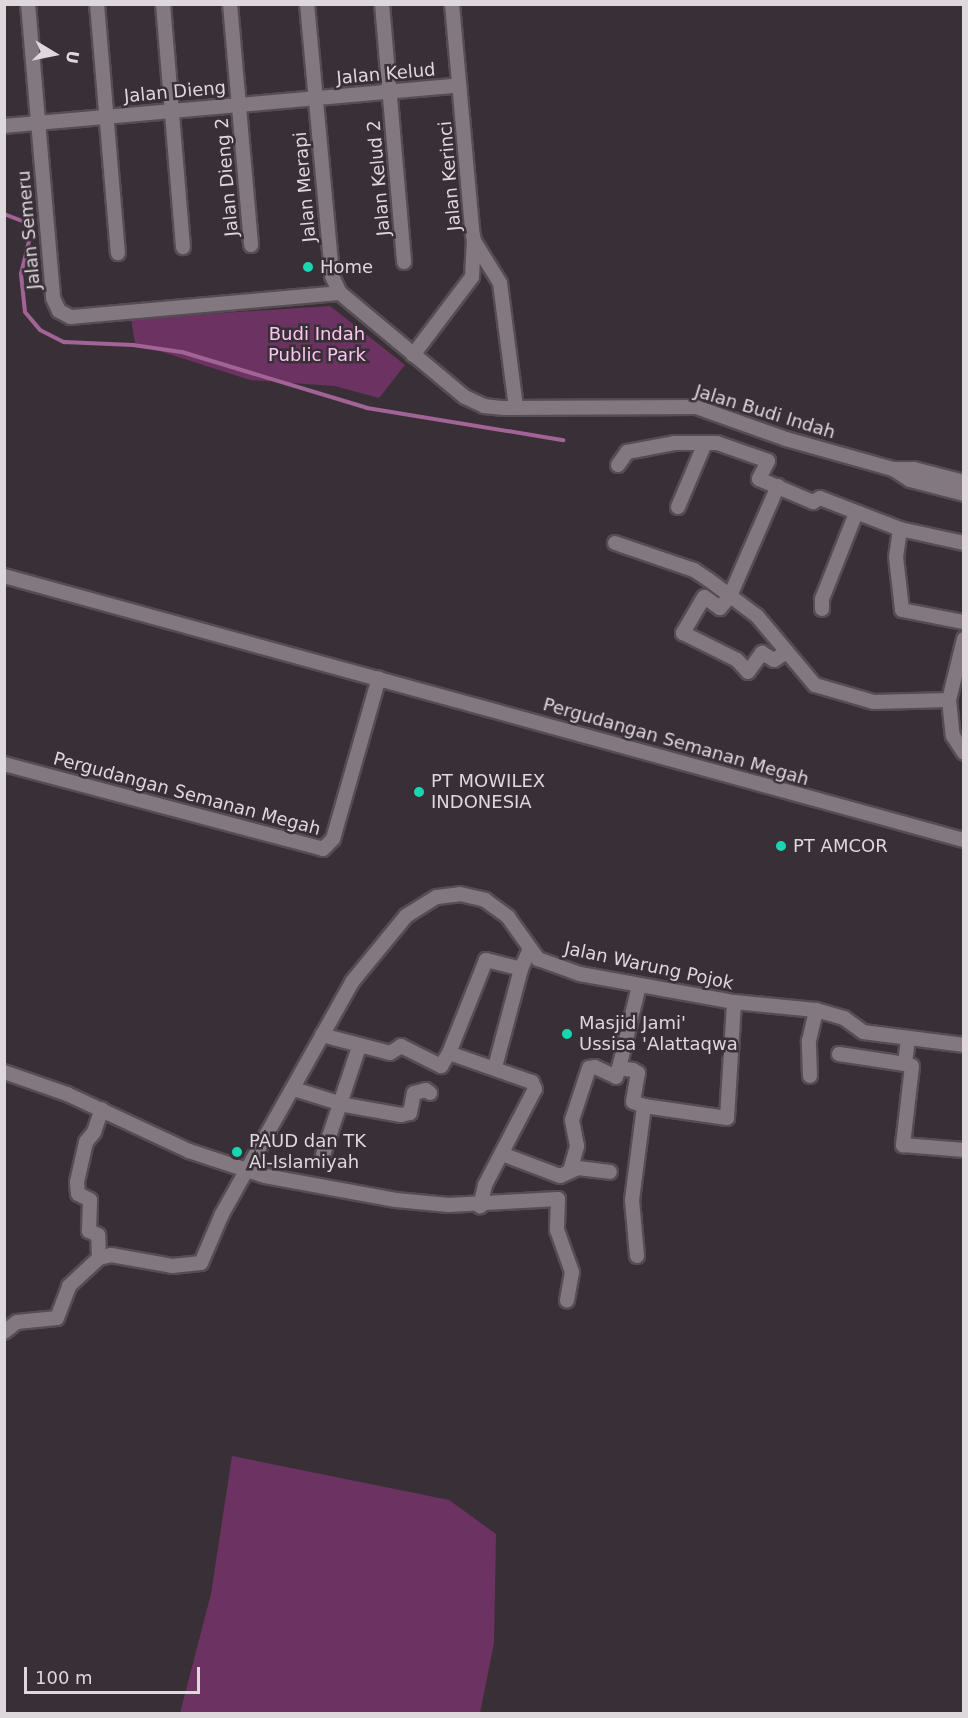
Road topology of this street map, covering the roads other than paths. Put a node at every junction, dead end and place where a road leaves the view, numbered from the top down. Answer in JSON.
{"nodes":[{"id":1,"x":28,"y":4,"type":"edge"},
{"id":2,"x":97,"y":4,"type":"edge"},
{"id":3,"x":163,"y":4,"type":"edge"},
{"id":4,"x":230,"y":4,"type":"edge"},
{"id":5,"x":307,"y":4,"type":"edge"},
{"id":6,"x":382,"y":4,"type":"edge"},
{"id":7,"x":452,"y":4,"type":"edge"},
{"id":8,"x":459,"y":85,"type":"junction"},
{"id":9,"x":389,"y":91,"type":"junction"},
{"id":10,"x":315,"y":98,"type":"junction"},
{"id":11,"x":238,"y":105,"type":"junction"},
{"id":12,"x":172,"y":111,"type":"junction"},
{"id":13,"x":106,"y":117,"type":"junction"},
{"id":14,"x":38,"y":123,"type":"junction"},
{"id":15,"x":4,"y":126,"type":"edge"},
{"id":16,"x":474,"y":241,"type":"junction"},
{"id":17,"x":251,"y":245,"type":"dead end"},
{"id":18,"x":183,"y":246,"type":"dead end"},
{"id":19,"x":118,"y":253,"type":"dead end"},
{"id":20,"x":404,"y":262,"type":"dead end"},
{"id":21,"x":495,"y":274,"type":"junction"},
{"id":22,"x":472,"y":277,"type":"junction"},
{"id":23,"x":340,"y":293,"type":"junction"},
{"id":24,"x":413,"y":355,"type":"junction"},
{"id":25,"x":516,"y":408,"type":"junction"},
{"id":26,"x":705,"y":443,"type":"junction"},
{"id":27,"x":618,"y":465,"type":"dead end"},
{"id":28,"x":894,"y":469,"type":"junction"},
{"id":29,"x":963,"y":482,"type":"edge"},
{"id":30,"x":777,"y":486,"type":"junction"},
{"id":31,"x":963,"y":494,"type":"edge"},
{"id":32,"x":678,"y":507,"type":"dead end"},
{"id":33,"x":856,"y":513,"type":"junction"},
{"id":34,"x":900,"y":529,"type":"junction"},
{"id":35,"x":615,"y":543,"type":"dead end"},
{"id":36,"x":963,"y":543,"type":"edge"},
{"id":37,"x":4,"y":576,"type":"edge"},
{"id":38,"x":730,"y":596,"type":"junction"},
{"id":39,"x":822,"y":609,"type":"dead end"},
{"id":40,"x":963,"y":622,"type":"edge"},
{"id":41,"x":963,"y":639,"type":"edge"},
{"id":42,"x":787,"y":652,"type":"junction"},
{"id":43,"x":379,"y":678,"type":"junction"},
{"id":44,"x":949,"y":700,"type":"junction"},
{"id":45,"x":963,"y":753,"type":"edge"},
{"id":46,"x":4,"y":764,"type":"edge"},
{"id":47,"x":963,"y":840,"type":"edge"},
{"id":48,"x":530,"y":949,"type":"junction"},
{"id":49,"x":521,"y":969,"type":"junction"},
{"id":50,"x":639,"y":986,"type":"junction"},
{"id":51,"x":734,"y":1002,"type":"junction"},
{"id":52,"x":816,"y":1010,"type":"junction"},
{"id":53,"x":322,"y":1035,"type":"junction"},
{"id":54,"x":908,"y":1039,"type":"junction"},
{"id":55,"x":963,"y":1045,"type":"edge"},
{"id":56,"x":359,"y":1047,"type":"junction"},
{"id":57,"x":449,"y":1053,"type":"junction"},
{"id":58,"x":839,"y":1054,"type":"dead end"},
{"id":59,"x":905,"y":1064,"type":"junction"},
{"id":60,"x":495,"y":1067,"type":"junction"},
{"id":61,"x":619,"y":1068,"type":"junction"},
{"id":62,"x":4,"y":1072,"type":"edge"},
{"id":63,"x":810,"y":1076,"type":"dead end"},
{"id":64,"x":294,"y":1089,"type":"junction"},
{"id":65,"x":430,"y":1093,"type":"dead end"},
{"id":66,"x":339,"y":1104,"type":"junction"},
{"id":67,"x":644,"y":1106,"type":"junction"},
{"id":68,"x":102,"y":1109,"type":"junction"},
{"id":69,"x":963,"y":1150,"type":"edge"},
{"id":70,"x":502,"y":1154,"type":"junction"},
{"id":71,"x":323,"y":1155,"type":"dead end"},
{"id":72,"x":247,"y":1171,"type":"junction"},
{"id":73,"x":610,"y":1172,"type":"dead end"},
{"id":74,"x":568,"y":1174,"type":"junction"},
{"id":75,"x":558,"y":1199,"type":"junction"},
{"id":76,"x":480,"y":1206,"type":"junction"},
{"id":77,"x":637,"y":1256,"type":"dead end"},
{"id":78,"x":99,"y":1258,"type":"junction"},
{"id":79,"x":567,"y":1301,"type":"dead end"},
{"id":80,"x":4,"y":1332,"type":"edge"}],
"edges":[{"from":1,"to":14,"type":"street","name":"Jalan Semeru"},
{"from":2,"to":13,"type":"street"},
{"from":3,"to":12,"type":"street"},
{"from":4,"to":11,"type":"street","name":"Jalan Dieng 2"},
{"from":5,"to":10,"type":"street","name":"Jalan Merapi"},
{"from":6,"to":9,"type":"street","name":"Jalan Kelud 2"},
{"from":7,"to":8,"type":"street","name":"Jalan Kerinci"},
{"from":8,"to":9,"type":"street","name":"Jalan Kelud"},
{"from":8,"to":16,"type":"street","name":"Jalan Kerinci"},
{"from":9,"to":10,"type":"street","name":"Jalan Kelud"},
{"from":9,"to":20,"type":"street","name":"Jalan Kelud 2"},
{"from":10,"to":11,"type":"street","name":"Jalan Dieng"},
{"from":10,"to":23,"type":"street","name":"Jalan Merapi"},
{"from":11,"to":12,"type":"street","name":"Jalan Dieng"},
{"from":11,"to":17,"type":"street","name":"Jalan Dieng 2"},
{"from":12,"to":13,"type":"street","name":"Jalan Dieng"},
{"from":12,"to":18,"type":"street"},
{"from":13,"to":14,"type":"street","name":"Jalan Dieng"},
{"from":13,"to":19,"type":"street"},
{"from":14,"to":15,"type":"street","name":"Jalan Dieng"},
{"from":14,"to":23,"type":"street","name":"Jalan Semeru"},
{"from":16,"to":21,"type":"street","name":"Jalan Kerinci"},
{"from":16,"to":22,"type":"street"},
{"from":21,"to":22,"type":"street"},
{"from":21,"to":25,"type":"street","name":"Jalan Kerinci"},
{"from":22,"to":24,"type":"street"},
{"from":23,"to":24,"type":"street","name":"Jalan Merapi"},
{"from":24,"to":25,"type":"street","name":"Jalan Merapi"},
{"from":25,"to":28,"type":"street","name":"Jalan Budi Indah"},
{"from":26,"to":27,"type":"street"},
{"from":26,"to":30,"type":"street"},
{"from":26,"to":32,"type":"street"},
{"from":28,"to":29,"type":"street","name":"Jalan Budi Indah"},
{"from":28,"to":31,"type":"street","name":"Jalan Budi Indah"},
{"from":30,"to":33,"type":"street"},
{"from":30,"to":38,"type":"street"},
{"from":33,"to":34,"type":"street"},
{"from":33,"to":39,"type":"street"},
{"from":34,"to":36,"type":"street"},
{"from":34,"to":40,"type":"street"},
{"from":35,"to":38,"type":"street"},
{"from":37,"to":43,"type":"street","name":"Pergudangan Semanan Megah"},
{"from":38,"to":42,"type":"street"},
{"from":38,"to":42,"type":"street"},
{"from":41,"to":44,"type":"street"},
{"from":42,"to":44,"type":"street"},
{"from":43,"to":46,"type":"street","name":"Pergudangan Semanan Megah"},
{"from":43,"to":47,"type":"street","name":"Pergudangan Semanan Megah"},
{"from":44,"to":45,"type":"street"},
{"from":48,"to":49,"type":"street"},
{"from":48,"to":50,"type":"street","name":"Jalan Warung Pojok"},
{"from":48,"to":53,"type":"street","name":"Jalan Warung Pojok"},
{"from":49,"to":57,"type":"street"},
{"from":49,"to":60,"type":"street"},
{"from":50,"to":51,"type":"street","name":"Jalan Warung Pojok"},
{"from":50,"to":61,"type":"street"},
{"from":51,"to":52,"type":"street","name":"Jalan Warung Pojok"},
{"from":51,"to":67,"type":"street"},
{"from":52,"to":54,"type":"street","name":"Jalan Warung Pojok"},
{"from":52,"to":63,"type":"street"},
{"from":53,"to":56,"type":"street"},
{"from":53,"to":64,"type":"street","name":"Jalan Warung Pojok"},
{"from":54,"to":55,"type":"street","name":"Jalan Warung Pojok"},
{"from":54,"to":59,"type":"street"},
{"from":56,"to":57,"type":"street"},
{"from":56,"to":66,"type":"street"},
{"from":57,"to":60,"type":"street"},
{"from":58,"to":59,"type":"street"},
{"from":59,"to":69,"type":"street"},
{"from":60,"to":70,"type":"street"},
{"from":61,"to":67,"type":"street"},
{"from":61,"to":74,"type":"street"},
{"from":62,"to":68,"type":"street"},
{"from":64,"to":66,"type":"street"},
{"from":64,"to":72,"type":"street","name":"Jalan Warung Pojok"},
{"from":65,"to":66,"type":"street"},
{"from":66,"to":71,"type":"street"},
{"from":67,"to":77,"type":"street"},
{"from":68,"to":72,"type":"street"},
{"from":68,"to":78,"type":"street"},
{"from":70,"to":74,"type":"street"},
{"from":70,"to":76,"type":"street"},
{"from":72,"to":76,"type":"street"},
{"from":72,"to":78,"type":"street","name":"Jalan Warung Pojok"},
{"from":73,"to":74,"type":"street"},
{"from":74,"to":75,"type":"street"},
{"from":75,"to":76,"type":"street"},
{"from":75,"to":79,"type":"street"},
{"from":78,"to":80,"type":"street"}]}
